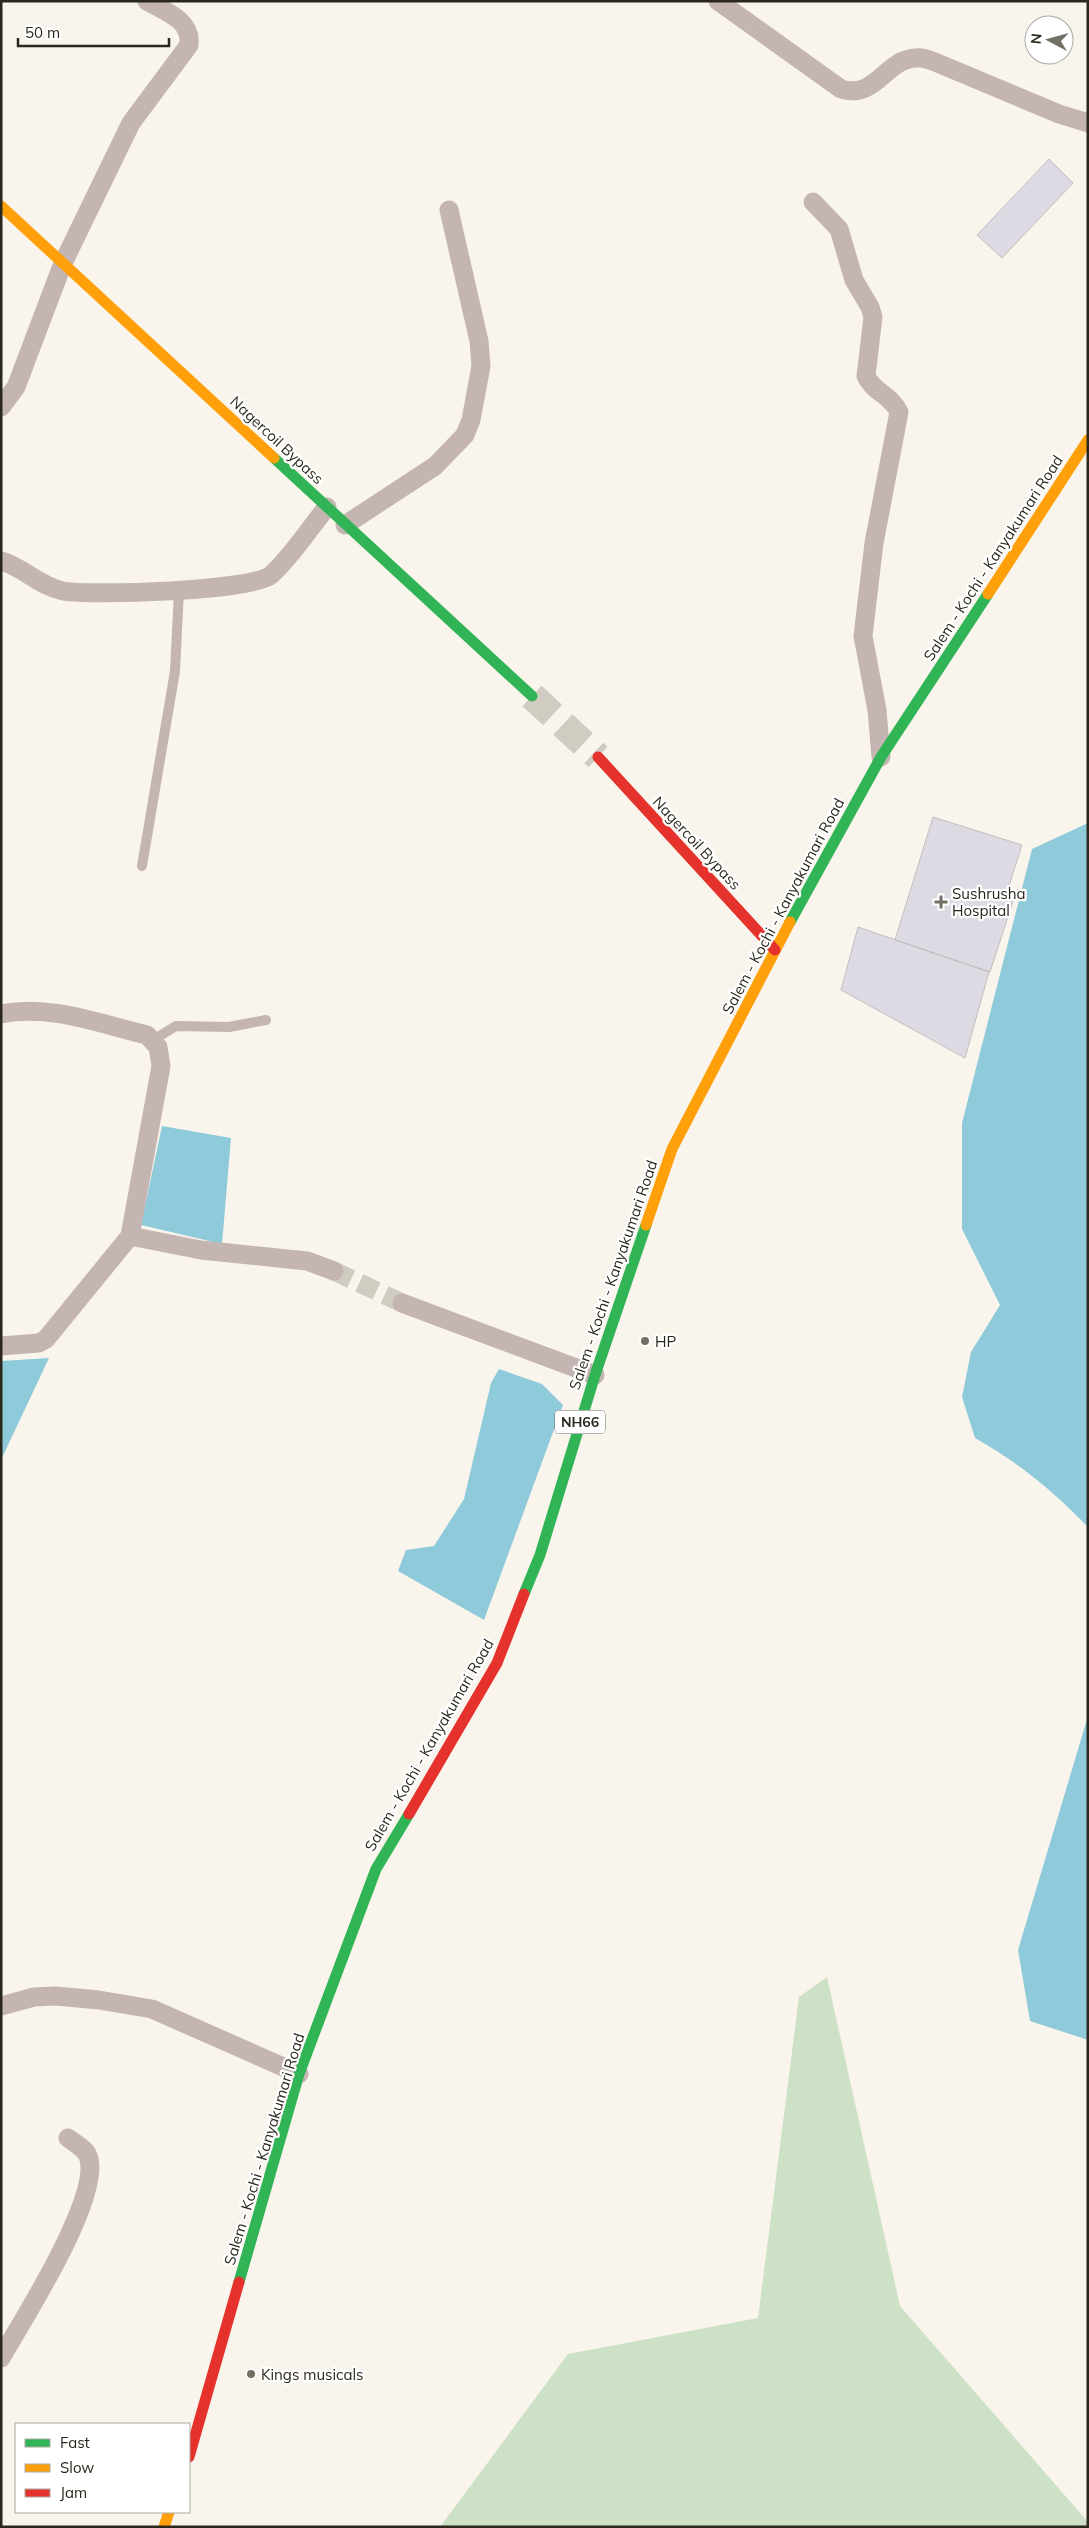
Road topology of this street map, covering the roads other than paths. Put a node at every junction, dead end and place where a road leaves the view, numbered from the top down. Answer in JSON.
{"nodes":[{"id":1,"x":147,"y":1,"type":"edge"},
{"id":2,"x":718,"y":1,"type":"edge"},
{"id":3,"x":1088,"y":122,"type":"edge"},
{"id":4,"x":813,"y":202,"type":"dead end"},
{"id":5,"x":1,"y":206,"type":"edge"},
{"id":6,"x":449,"y":210,"type":"dead end"},
{"id":7,"x":63,"y":263,"type":"junction"},
{"id":8,"x":1,"y":407,"type":"edge"},
{"id":9,"x":1088,"y":440,"type":"edge"},
{"id":10,"x":327,"y":507,"type":"junction"},
{"id":11,"x":345,"y":525,"type":"junction"},
{"id":12,"x":1,"y":561,"type":"edge"},
{"id":13,"x":179,"y":591,"type":"junction"},
{"id":14,"x":532,"y":696,"type":"tunnel mouth"},
{"id":15,"x":598,"y":757,"type":"tunnel mouth"},
{"id":16,"x":881,"y":757,"type":"junction"},
{"id":17,"x":142,"y":866,"type":"dead end"},
{"id":18,"x":775,"y":950,"type":"junction"},
{"id":19,"x":1,"y":1014,"type":"edge"},
{"id":20,"x":266,"y":1020,"type":"dead end"},
{"id":21,"x":154,"y":1040,"type":"junction"},
{"id":22,"x":130,"y":1236,"type":"junction"},
{"id":23,"x":334,"y":1271,"type":"tunnel mouth"},
{"id":24,"x":402,"y":1304,"type":"tunnel mouth"},
{"id":25,"x":1,"y":1346,"type":"edge"},
{"id":26,"x":595,"y":1374,"type":"junction"},
{"id":27,"x":1,"y":2006,"type":"edge"},
{"id":28,"x":299,"y":2074,"type":"junction"},
{"id":29,"x":68,"y":2138,"type":"dead end"},
{"id":30,"x":1,"y":2358,"type":"edge"},
{"id":31,"x":190,"y":2454,"type":"edge"},
{"id":32,"x":169,"y":2513,"type":"edge"},
{"id":33,"x":164,"y":2527,"type":"edge"}],
"edges":[{"from":1,"to":7,"type":"street"},
{"from":2,"to":3,"type":"street"},
{"from":4,"to":16,"type":"street"},
{"from":5,"to":7,"type":"main road","name":"Nagercoil Bypass"},
{"from":6,"to":11,"type":"street"},
{"from":7,"to":8,"type":"street"},
{"from":7,"to":10,"type":"main road","name":"Nagercoil Bypass"},
{"from":9,"to":16,"type":"main road","name":"Salem - Kochi - Kanyakumari Road","number":"NH66"},
{"from":10,"to":11,"type":"main road","name":"Nagercoil Bypass"},
{"from":10,"to":13,"type":"street"},
{"from":11,"to":14,"type":"main road","name":"Nagercoil Bypass"},
{"from":12,"to":13,"type":"street"},
{"from":13,"to":17,"type":"lane"},
{"from":15,"to":18,"type":"main road","name":"Nagercoil Bypass"},
{"from":16,"to":18,"type":"main road","name":"Salem - Kochi - Kanyakumari Road","number":"NH66"},
{"from":18,"to":26,"type":"main road","name":"Salem - Kochi - Kanyakumari Road","number":"NH66"},
{"from":19,"to":21,"type":"street"},
{"from":20,"to":21,"type":"lane"},
{"from":21,"to":22,"type":"street"},
{"from":22,"to":23,"type":"street"},
{"from":22,"to":25,"type":"street"},
{"from":24,"to":26,"type":"street"},
{"from":26,"to":28,"type":"main road","name":"Salem - Kochi - Kanyakumari Road","number":"NH66"},
{"from":27,"to":28,"type":"street"},
{"from":28,"to":31,"type":"main road","name":"Salem - Kochi - Kanyakumari Road","number":"NH66"},
{"from":29,"to":30,"type":"street"},
{"from":32,"to":33,"type":"main road"}]}
